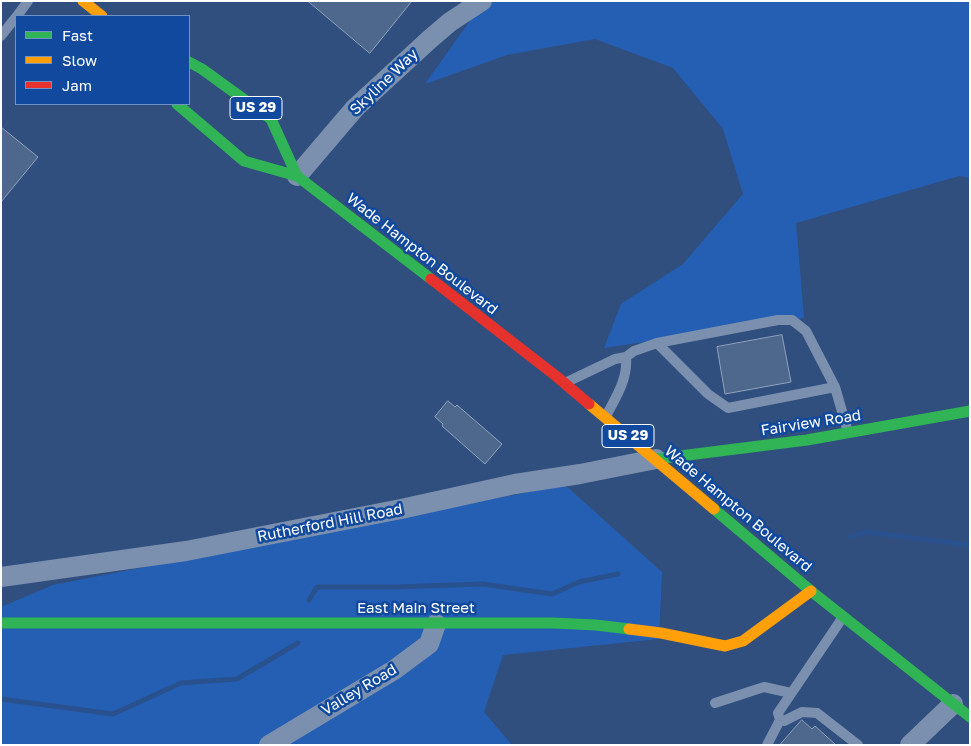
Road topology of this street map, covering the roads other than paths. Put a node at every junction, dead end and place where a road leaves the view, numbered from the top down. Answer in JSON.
{"nodes":[{"id":1,"x":28,"y":1,"type":"edge"},
{"id":2,"x":83,"y":1,"type":"edge"},
{"id":3,"x":482,"y":1,"type":"edge"},
{"id":4,"x":18,"y":15,"type":"edge"},
{"id":5,"x":101,"y":15,"type":"edge"},
{"id":6,"x":15,"y":18,"type":"edge"},
{"id":7,"x":1,"y":36,"type":"edge"},
{"id":8,"x":190,"y":62,"type":"edge"},
{"id":9,"x":179,"y":105,"type":"edge"},
{"id":10,"x":297,"y":176,"type":"junction"},
{"id":11,"x":657,"y":344,"type":"junction"},
{"id":12,"x":626,"y":357,"type":"junction"},
{"id":13,"x":565,"y":383,"type":"junction"},
{"id":14,"x":835,"y":388,"type":"junction"},
{"id":15,"x":970,"y":411,"type":"edge"},
{"id":16,"x":606,"y":417,"type":"junction"},
{"id":17,"x":848,"y":433,"type":"junction"},
{"id":18,"x":656,"y":459,"type":"junction"},
{"id":19,"x":1,"y":577,"type":"edge"},
{"id":20,"x":811,"y":591,"type":"junction"},
{"id":21,"x":844,"y":616,"type":"junction"},
{"id":22,"x":1,"y":623,"type":"edge"},
{"id":23,"x":436,"y":624,"type":"junction"},
{"id":24,"x":791,"y":693,"type":"junction"},
{"id":25,"x":715,"y":703,"type":"dead end"},
{"id":26,"x":953,"y":704,"type":"junction"},
{"id":27,"x":970,"y":717,"type":"edge"},
{"id":28,"x":780,"y":720,"type":"junction"},
{"id":29,"x":268,"y":745,"type":"edge"},
{"id":30,"x":767,"y":745,"type":"edge"},
{"id":31,"x":858,"y":745,"type":"edge"},
{"id":32,"x":910,"y":745,"type":"edge"}],
"edges":[{"from":1,"to":4,"type":"lane"},
{"from":2,"to":5,"type":"main road"},
{"from":3,"to":10,"type":"street","name":"Skyline Way"},
{"from":6,"to":7,"type":"lane"},
{"from":8,"to":10,"type":"main road","name":"Wade Hampton Boulevard","number":"US 29"},
{"from":9,"to":10,"type":"main road","name":"Wade Hampton Boulevard","number":"US 29"},
{"from":10,"to":13,"type":"main road","name":"Wade Hampton Boulevard","number":"US 29"},
{"from":11,"to":12,"type":"lane"},
{"from":11,"to":14,"type":"lane"},
{"from":11,"to":14,"type":"lane"},
{"from":12,"to":13,"type":"lane"},
{"from":12,"to":16,"type":"lane"},
{"from":13,"to":16,"type":"main road","name":"Wade Hampton Boulevard","number":"US 29"},
{"from":14,"to":17,"type":"lane"},
{"from":15,"to":17,"type":"main road","name":"Fairview Road"},
{"from":16,"to":18,"type":"main road","name":"Wade Hampton Boulevard","number":"US 29"},
{"from":17,"to":18,"type":"main road","name":"Fairview Road"},
{"from":18,"to":19,"type":"street","name":"Rutherford Hill Road"},
{"from":18,"to":20,"type":"main road","name":"Wade Hampton Boulevard","number":"US 29"},
{"from":20,"to":21,"type":"main road","name":"Wade Hampton Boulevard","number":"US 29"},
{"from":20,"to":23,"type":"main road","name":"East Main Street"},
{"from":21,"to":24,"type":"lane"},
{"from":21,"to":26,"type":"main road","name":"Wade Hampton Boulevard","number":"US 29"},
{"from":22,"to":23,"type":"main road","name":"East Main Street"},
{"from":23,"to":29,"type":"street","name":"Valley Road"},
{"from":24,"to":25,"type":"lane"},
{"from":24,"to":28,"type":"lane"},
{"from":26,"to":27,"type":"main road","name":"Wade Hampton Boulevard","number":"US 29"},
{"from":26,"to":32,"type":"street"},
{"from":28,"to":30,"type":"lane"},
{"from":28,"to":31,"type":"lane"}]}
